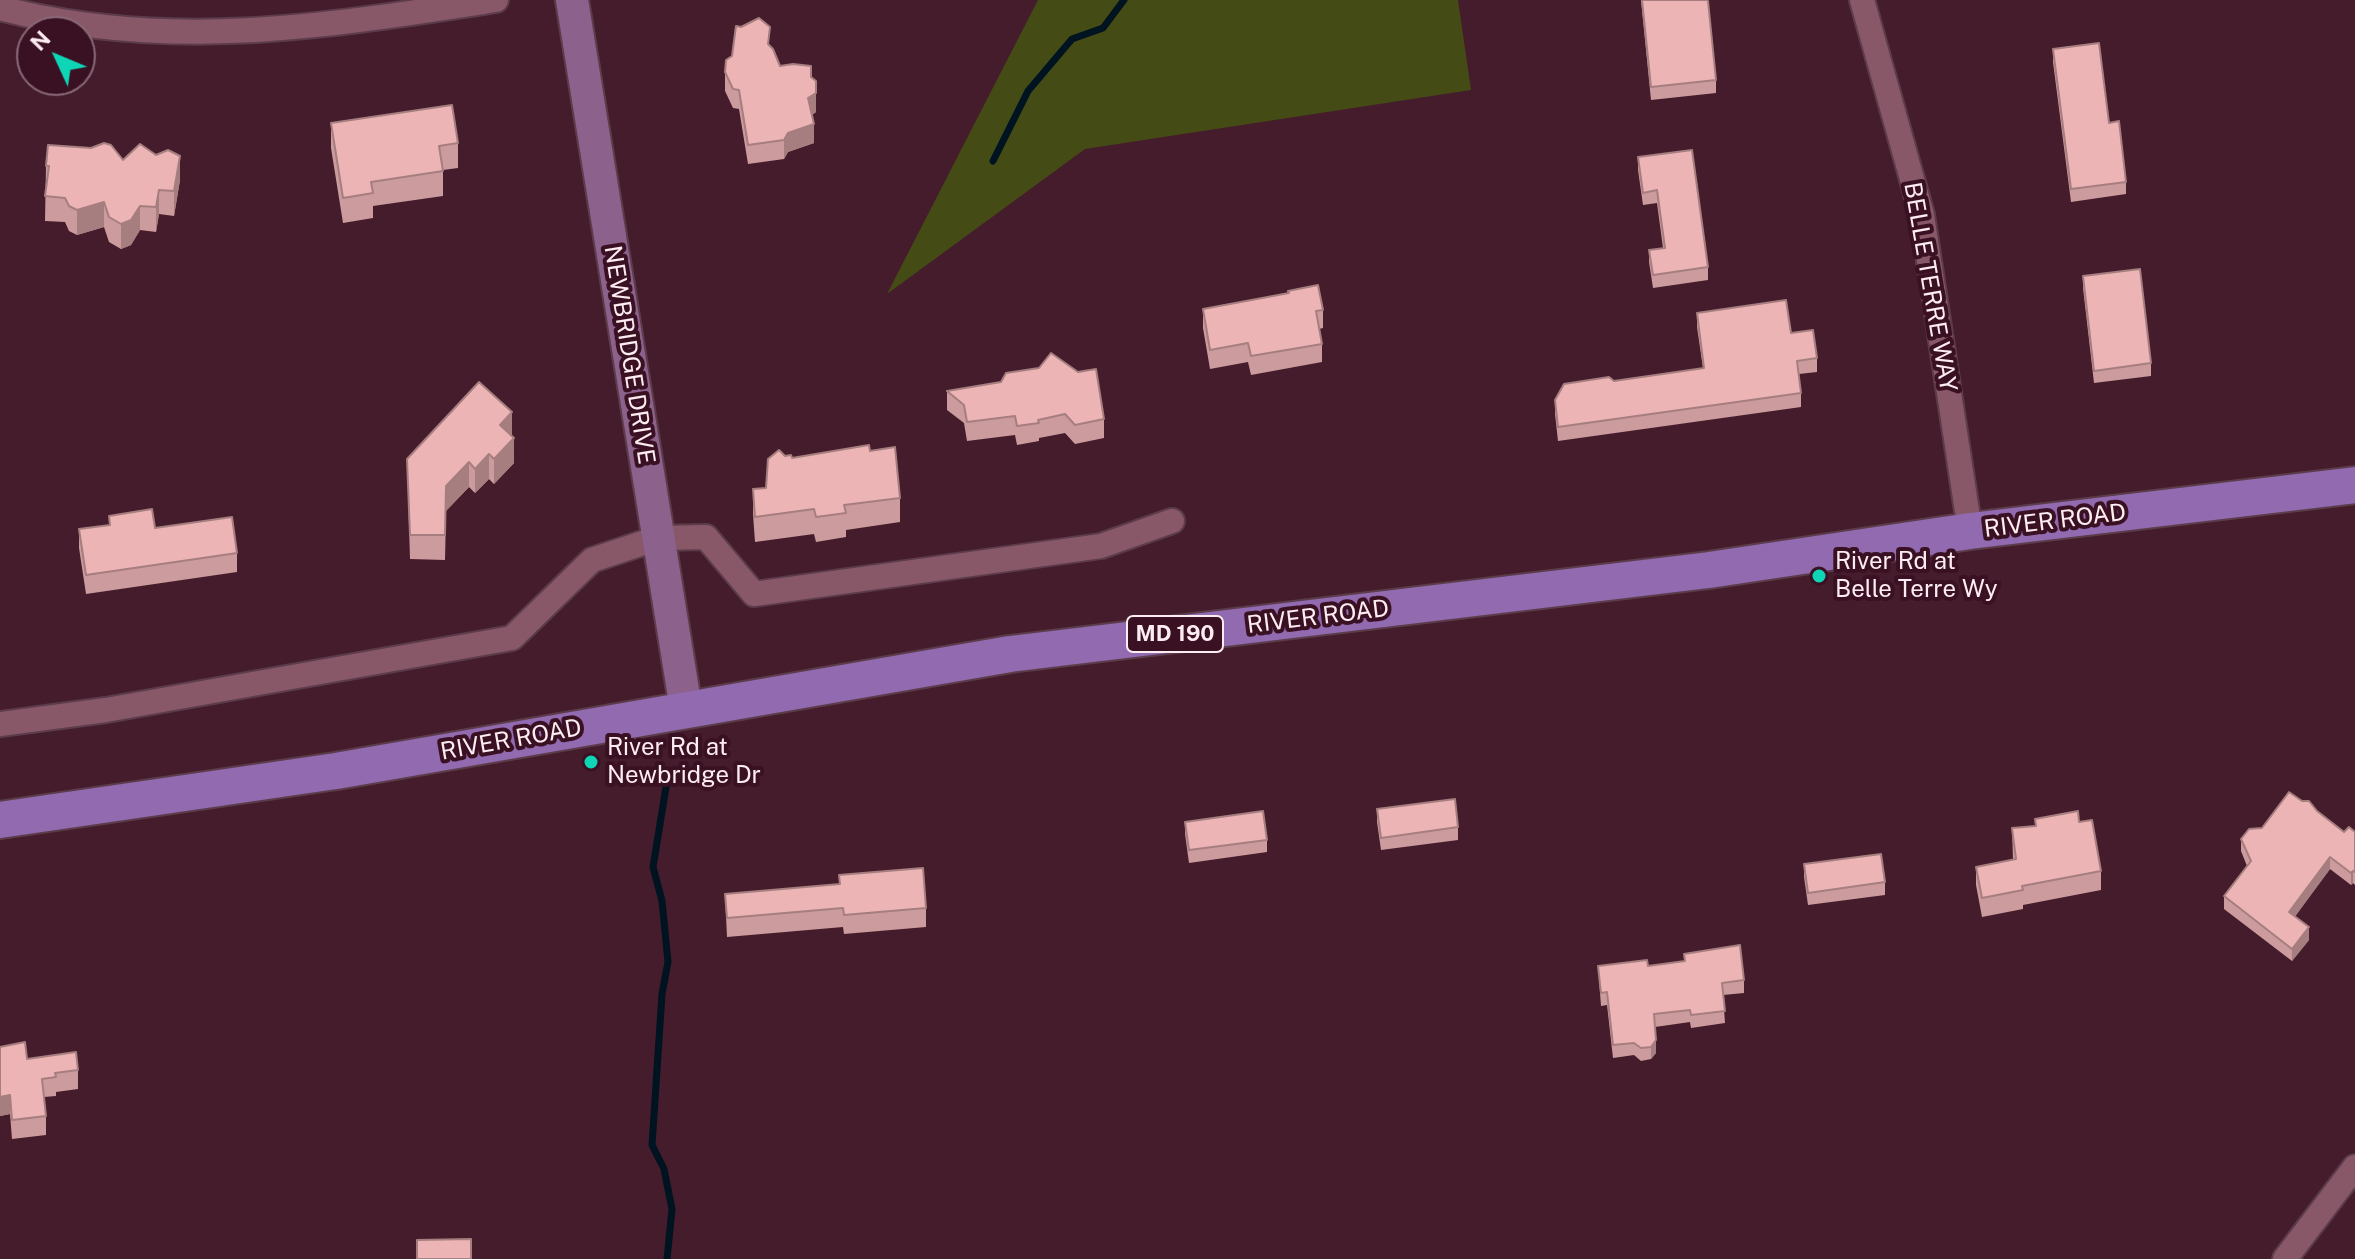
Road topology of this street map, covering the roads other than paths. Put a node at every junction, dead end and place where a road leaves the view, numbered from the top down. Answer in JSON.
{"nodes":[{"id":1,"x":496,"y":0,"type":"edge"},
{"id":2,"x":572,"y":0,"type":"edge"},
{"id":3,"x":1862,"y":0,"type":"edge"},
{"id":4,"x":0,"y":8,"type":"edge"},
{"id":5,"x":2355,"y":485,"type":"edge"},
{"id":6,"x":1172,"y":521,"type":"dead end"},
{"id":7,"x":1970,"y":531,"type":"junction"},
{"id":8,"x":658,"y":538,"type":"junction"},
{"id":9,"x":686,"y":709,"type":"junction"},
{"id":10,"x":0,"y":724,"type":"edge"},
{"id":11,"x":0,"y":820,"type":"edge"},
{"id":12,"x":2355,"y":1167,"type":"edge"},
{"id":13,"x":2285,"y":1259,"type":"edge"}],
"edges":[{"from":1,"to":4,"type":"street"},
{"from":2,"to":8,"type":"street","name":"NEWBRIDGE DRIVE"},
{"from":3,"to":7,"type":"street","name":"BELLE TERRE WAY"},
{"from":5,"to":7,"type":"main road","name":"RIVER ROAD","number":"MD 190"},
{"from":6,"to":8,"type":"street"},
{"from":7,"to":9,"type":"main road","name":"RIVER ROAD","number":"MD 190"},
{"from":8,"to":9,"type":"street","name":"NEWBRIDGE DRIVE"},
{"from":8,"to":10,"type":"street"},
{"from":9,"to":11,"type":"main road","name":"RIVER ROAD","number":"MD 190"},
{"from":12,"to":13,"type":"street"}]}
